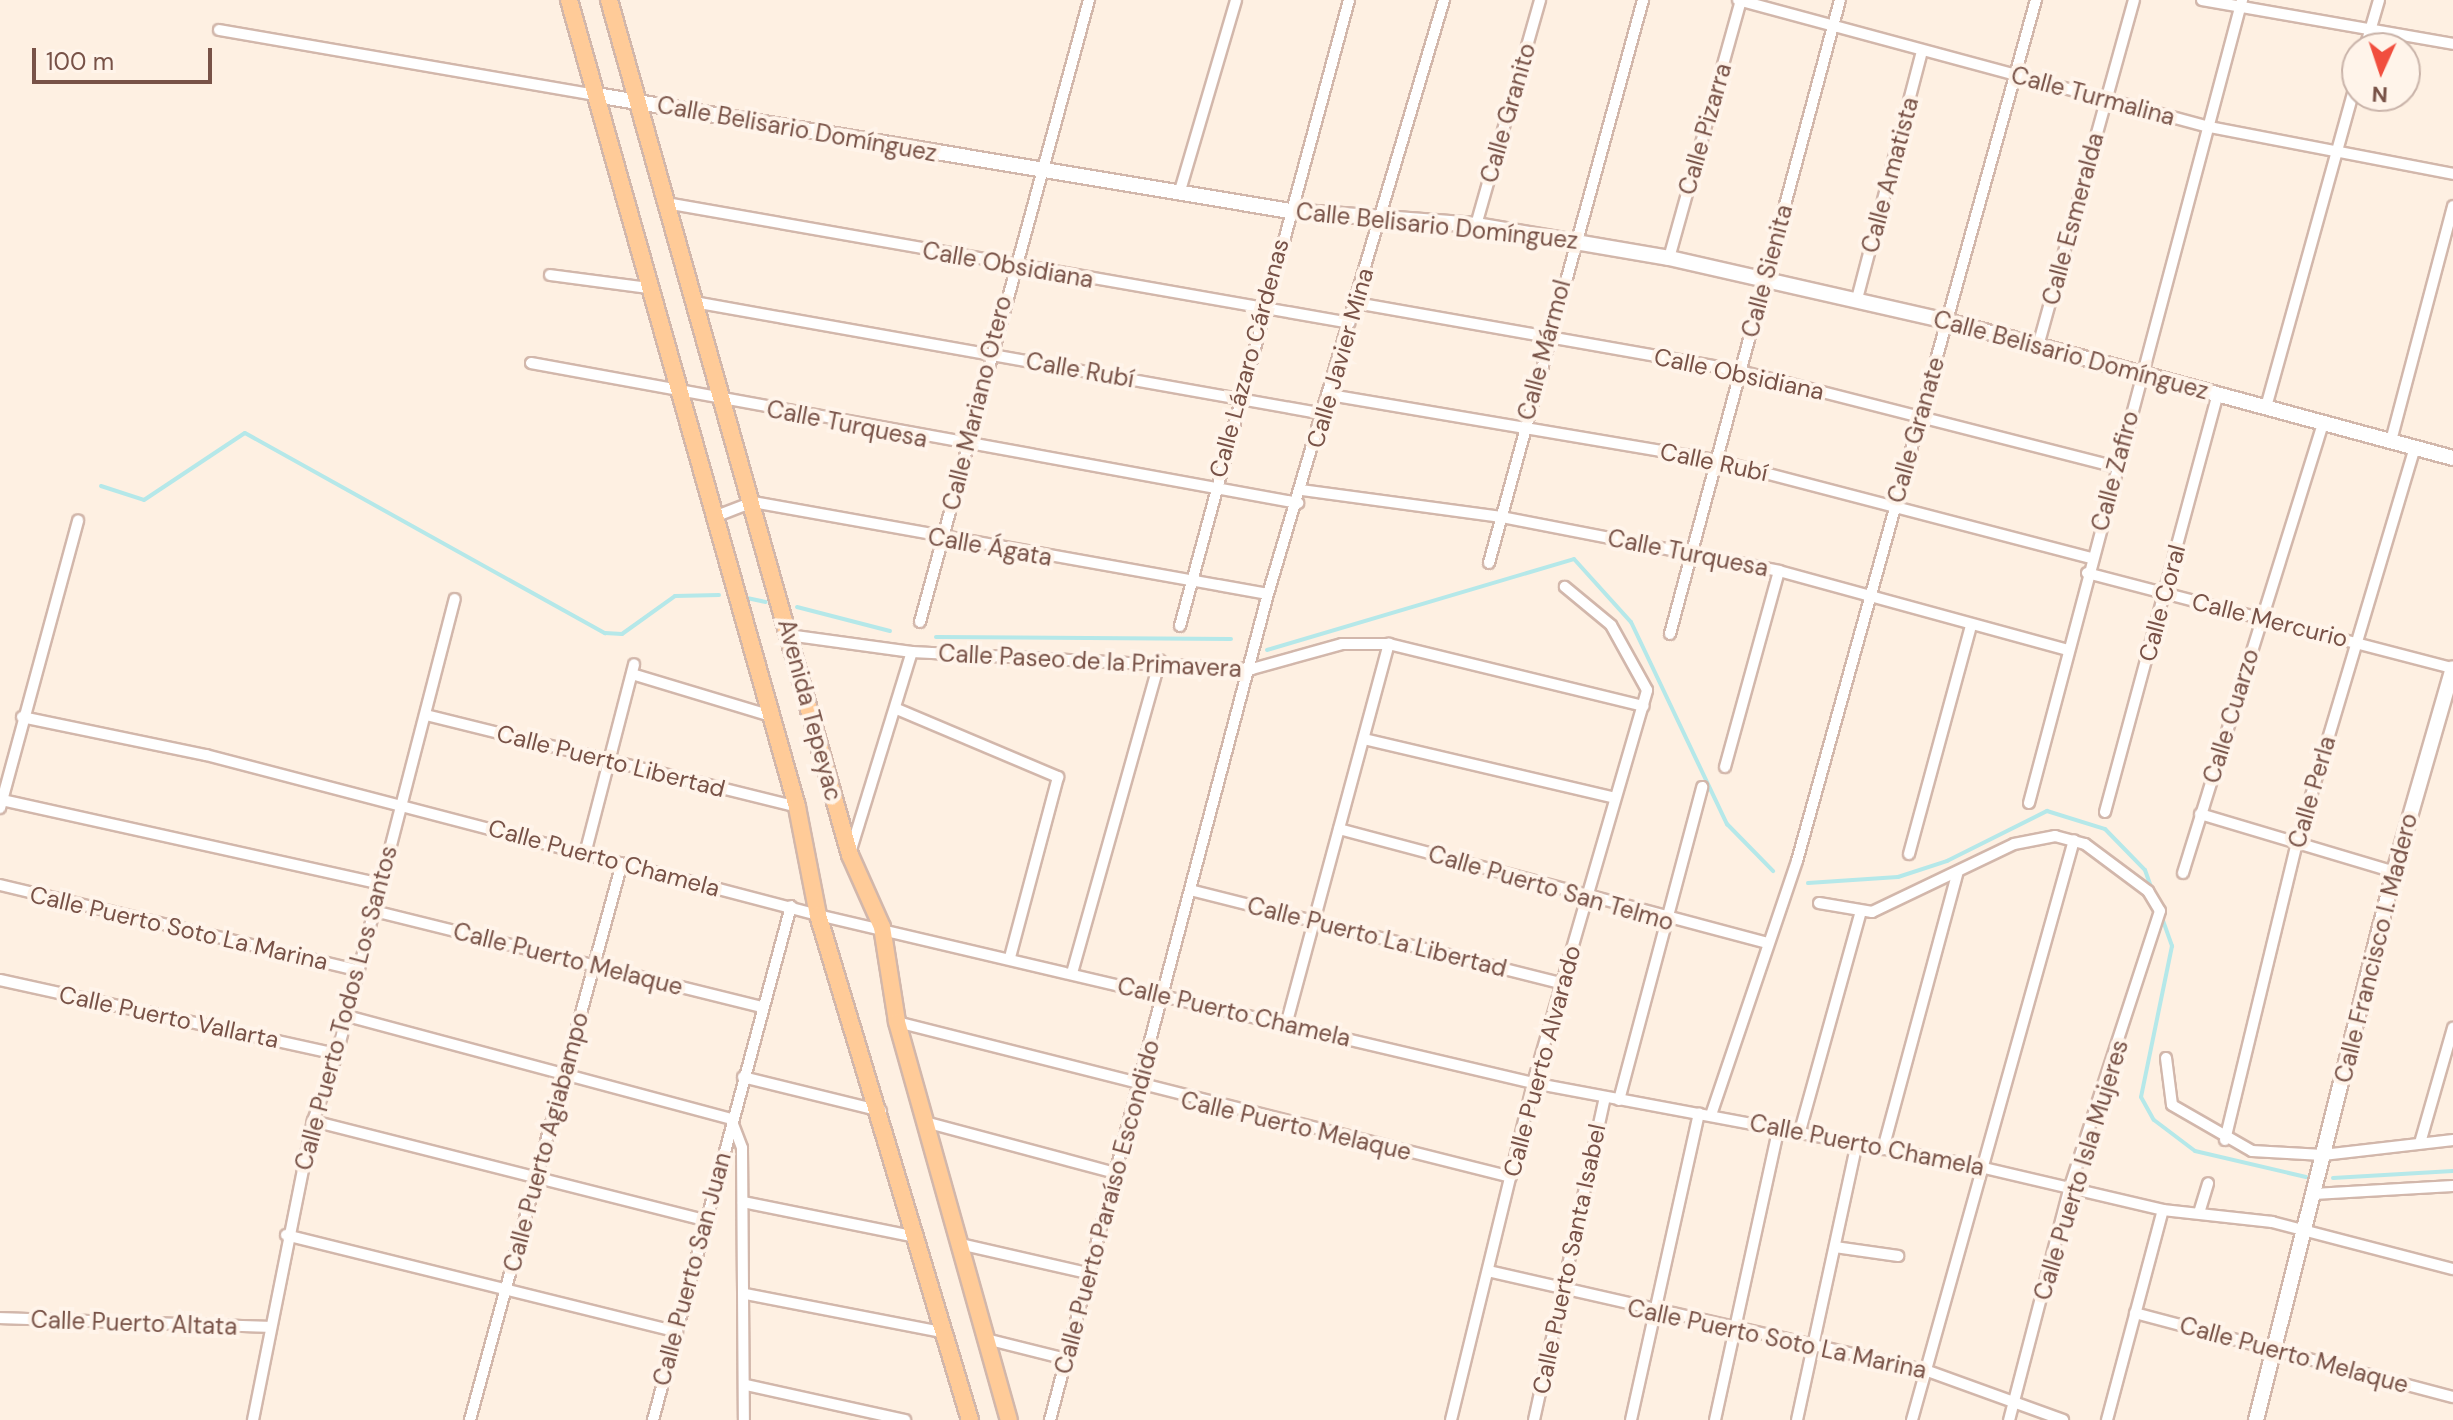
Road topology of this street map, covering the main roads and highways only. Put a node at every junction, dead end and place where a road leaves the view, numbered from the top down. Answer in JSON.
{"nodes":[{"id":1,"x":569,"y":0,"type":"edge"},
{"id":2,"x":609,"y":0,"type":"edge"},
{"id":3,"x":970,"y":1420,"type":"edge"},
{"id":4,"x":1009,"y":1420,"type":"edge"}],
"edges":[{"from":1,"to":3,"type":"main road","name":"Avenida Tepeyac"},
{"from":2,"to":4,"type":"main road","name":"Avenida Tepeyac"}]}
